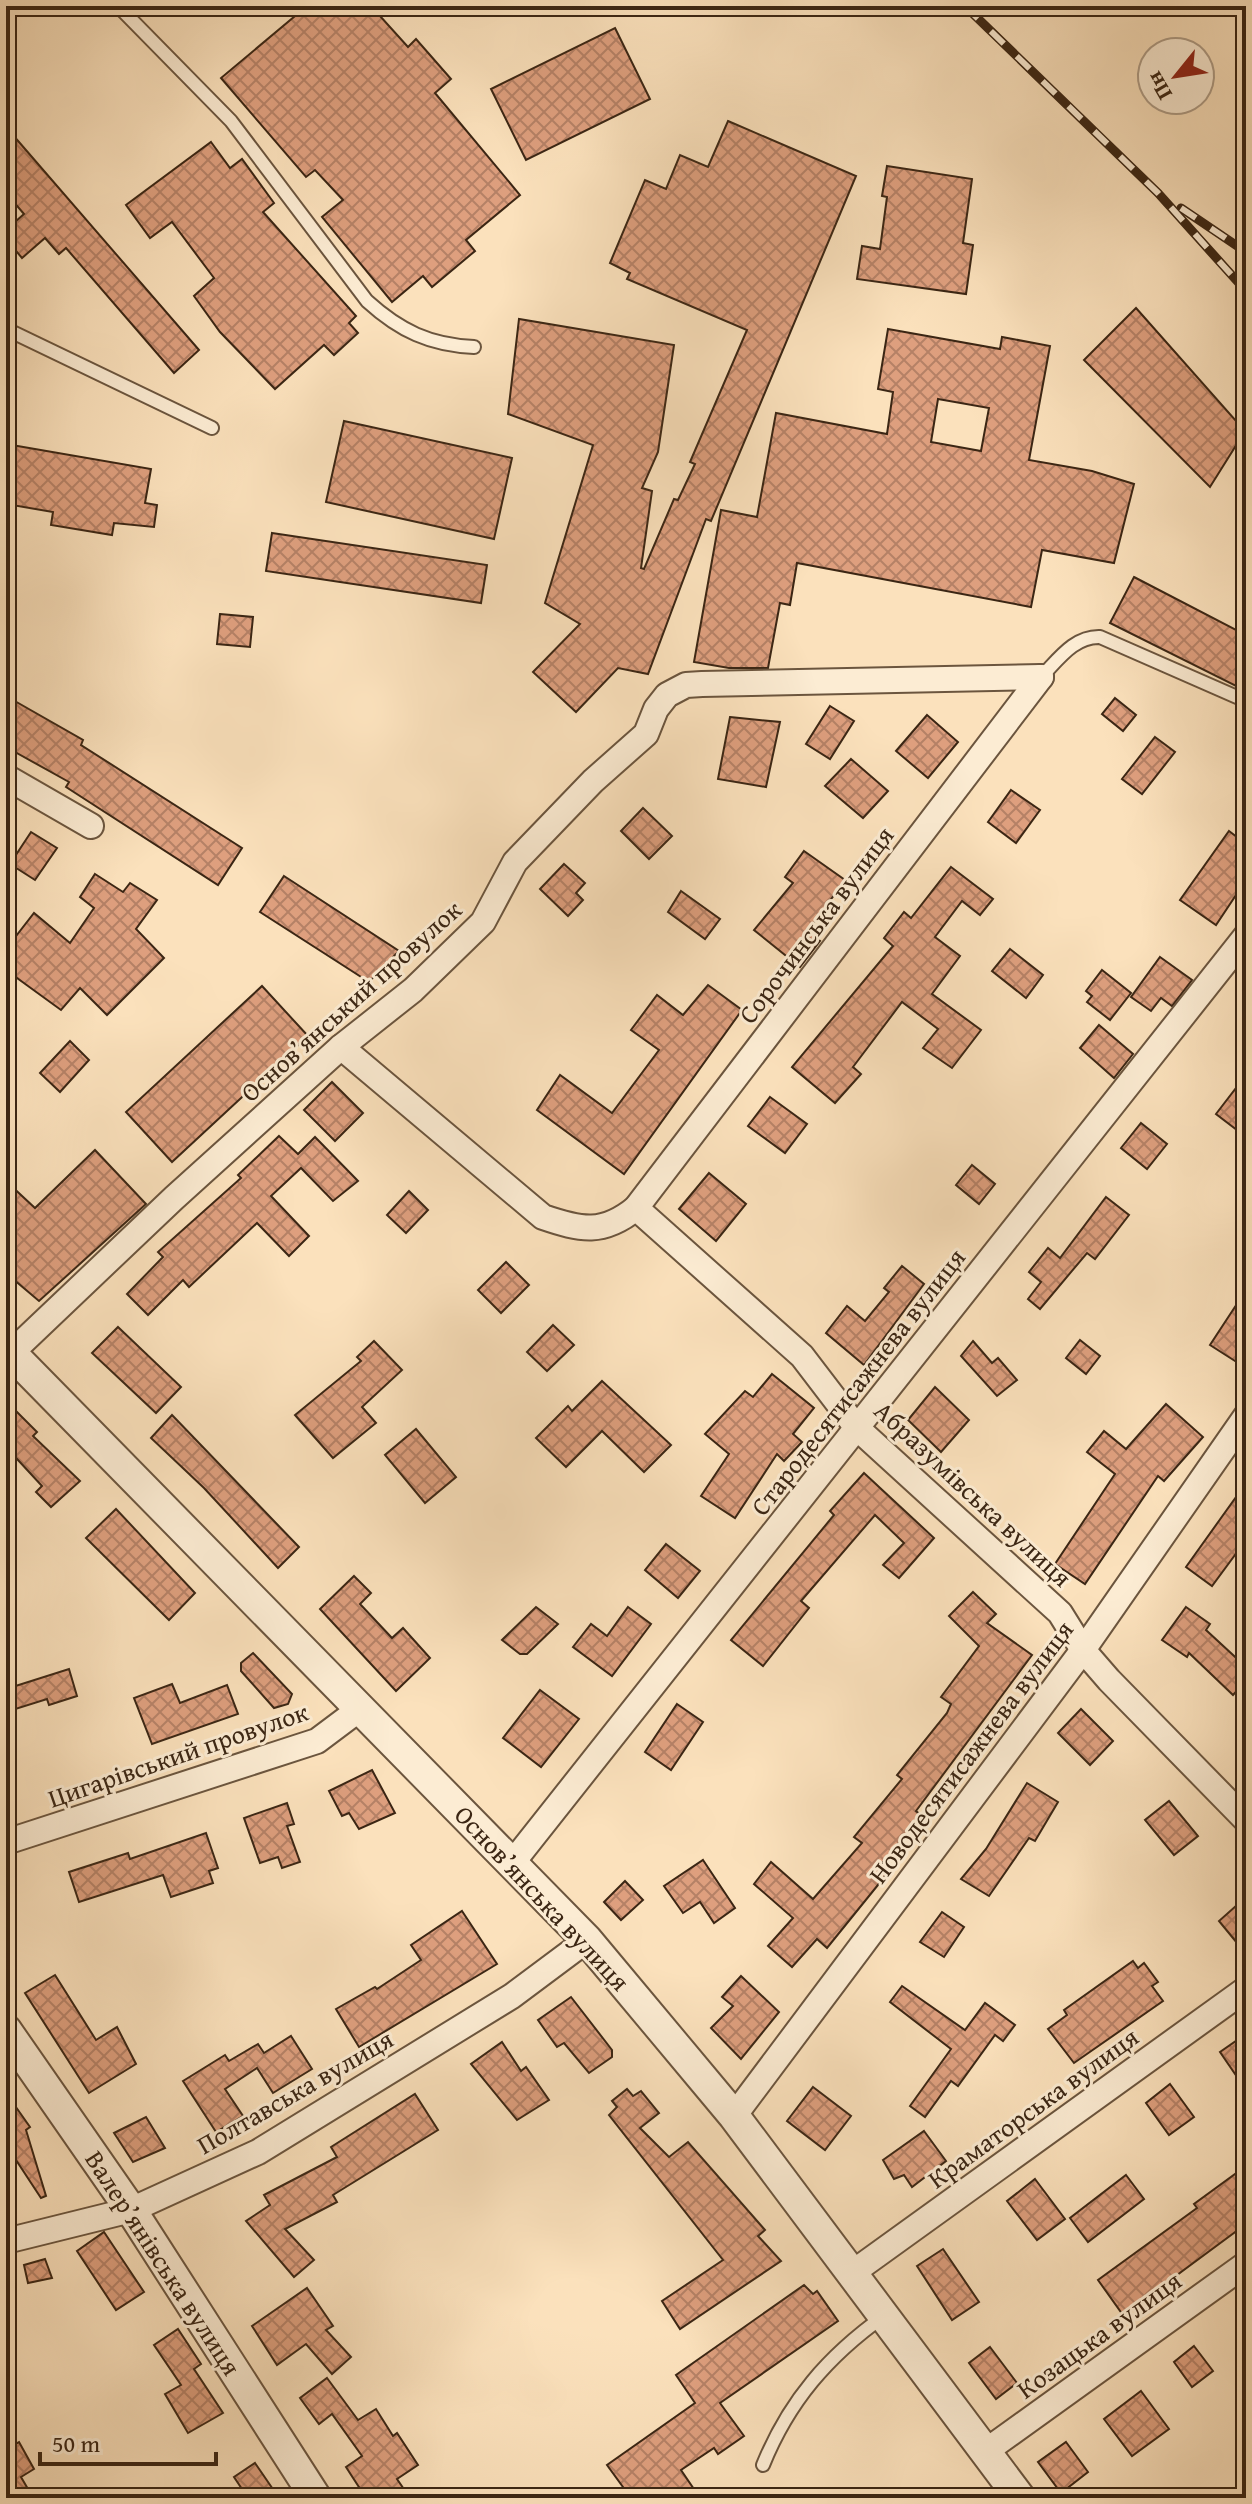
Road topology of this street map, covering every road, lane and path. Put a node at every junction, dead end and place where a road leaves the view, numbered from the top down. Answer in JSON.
{"nodes":[{"id":1,"x":118,"y":6,"type":"edge"},
{"id":2,"x":6,"y":329,"type":"edge"},
{"id":3,"x":474,"y":347,"type":"dead end"},
{"id":4,"x":212,"y":428,"type":"dead end"},
{"id":5,"x":1041,"y":677,"type":"junction"},
{"id":6,"x":1246,"y":701,"type":"edge"},
{"id":7,"x":6,"y":777,"type":"edge"},
{"id":8,"x":91,"y":826,"type":"dead end"},
{"id":9,"x":1246,"y":936,"type":"edge"},
{"id":10,"x":341,"y":1047,"type":"junction"},
{"id":11,"x":636,"y":1208,"type":"junction"},
{"id":12,"x":9,"y":1350,"type":"edge"},
{"id":13,"x":1246,"y":1416,"type":"edge"},
{"id":14,"x":857,"y":1428,"type":"junction"},
{"id":15,"x":1083,"y":1650,"type":"junction"},
{"id":16,"x":361,"y":1708,"type":"junction"},
{"id":17,"x":1244,"y":1812,"type":"edge"},
{"id":18,"x":6,"y":1842,"type":"edge"},
{"id":19,"x":513,"y":1862,"type":"junction"},
{"id":20,"x":587,"y":1940,"type":"junction"},
{"id":21,"x":1246,"y":1989,"type":"edge"},
{"id":22,"x":6,"y":2030,"type":"edge"},
{"id":23,"x":734,"y":2116,"type":"junction"},
{"id":24,"x":131,"y":2210,"type":"junction"},
{"id":25,"x":6,"y":2241,"type":"edge"},
{"id":26,"x":1246,"y":2264,"type":"edge"},
{"id":27,"x":852,"y":2273,"type":"junction"},
{"id":28,"x":884,"y":2316,"type":"junction"},
{"id":29,"x":986,"y":2451,"type":"junction"},
{"id":30,"x":763,"y":2465,"type":"dead end"},
{"id":31,"x":316,"y":2498,"type":"edge"},
{"id":32,"x":1020,"y":2498,"type":"edge"}],
"edges":[{"from":1,"to":3,"type":"lane"},
{"from":2,"to":4,"type":"lane"},
{"from":5,"to":6,"type":"lane"},
{"from":5,"to":10,"type":"street","name":"Основ’янський провулок"},
{"from":5,"to":11,"type":"street","name":"Сорочинська вулиця"},
{"from":7,"to":8,"type":"street"},
{"from":9,"to":14,"type":"street","name":"Стародесятисажнева вулиця"},
{"from":10,"to":11,"type":"street"},
{"from":10,"to":12,"type":"street","name":"Основ’янський провулок"},
{"from":11,"to":14,"type":"street","name":"Абразумівська вулиця"},
{"from":12,"to":16,"type":"street","name":"Основ’янська вулиця"},
{"from":13,"to":15,"type":"street","name":"Новодесятисажнева вулиця"},
{"from":14,"to":15,"type":"street","name":"Абразумівська вулиця"},
{"from":14,"to":19,"type":"street","name":"Стародесятисажнева вулиця"},
{"from":15,"to":17,"type":"street","name":"Абразумівська вулиця"},
{"from":15,"to":23,"type":"street","name":"Новодесятисажнева вулиця"},
{"from":16,"to":18,"type":"street","name":"Цигарівський провулок"},
{"from":16,"to":19,"type":"street","name":"Основ’янська вулиця"},
{"from":19,"to":20,"type":"street","name":"Основ’янська вулиця"},
{"from":20,"to":23,"type":"street","name":"Основ’янська вулиця"},
{"from":20,"to":24,"type":"street","name":"Полтавська вулиця"},
{"from":21,"to":27,"type":"street","name":"Краматорська вулиця"},
{"from":22,"to":24,"type":"street","name":"Валер’янівська вулиця"},
{"from":23,"to":27,"type":"street","name":"Основ’янська вулиця"},
{"from":24,"to":25,"type":"street","name":"Полтавська вулиця"},
{"from":24,"to":31,"type":"street","name":"Валер’янівська вулиця"},
{"from":26,"to":29,"type":"street","name":"Козацька вулиця"},
{"from":27,"to":28,"type":"street","name":"Основ’янська вулиця"},
{"from":28,"to":29,"type":"street","name":"Основ’янська вулиця"},
{"from":28,"to":30,"type":"lane"},
{"from":29,"to":32,"type":"street","name":"Основ’янська вулиця"}]}
